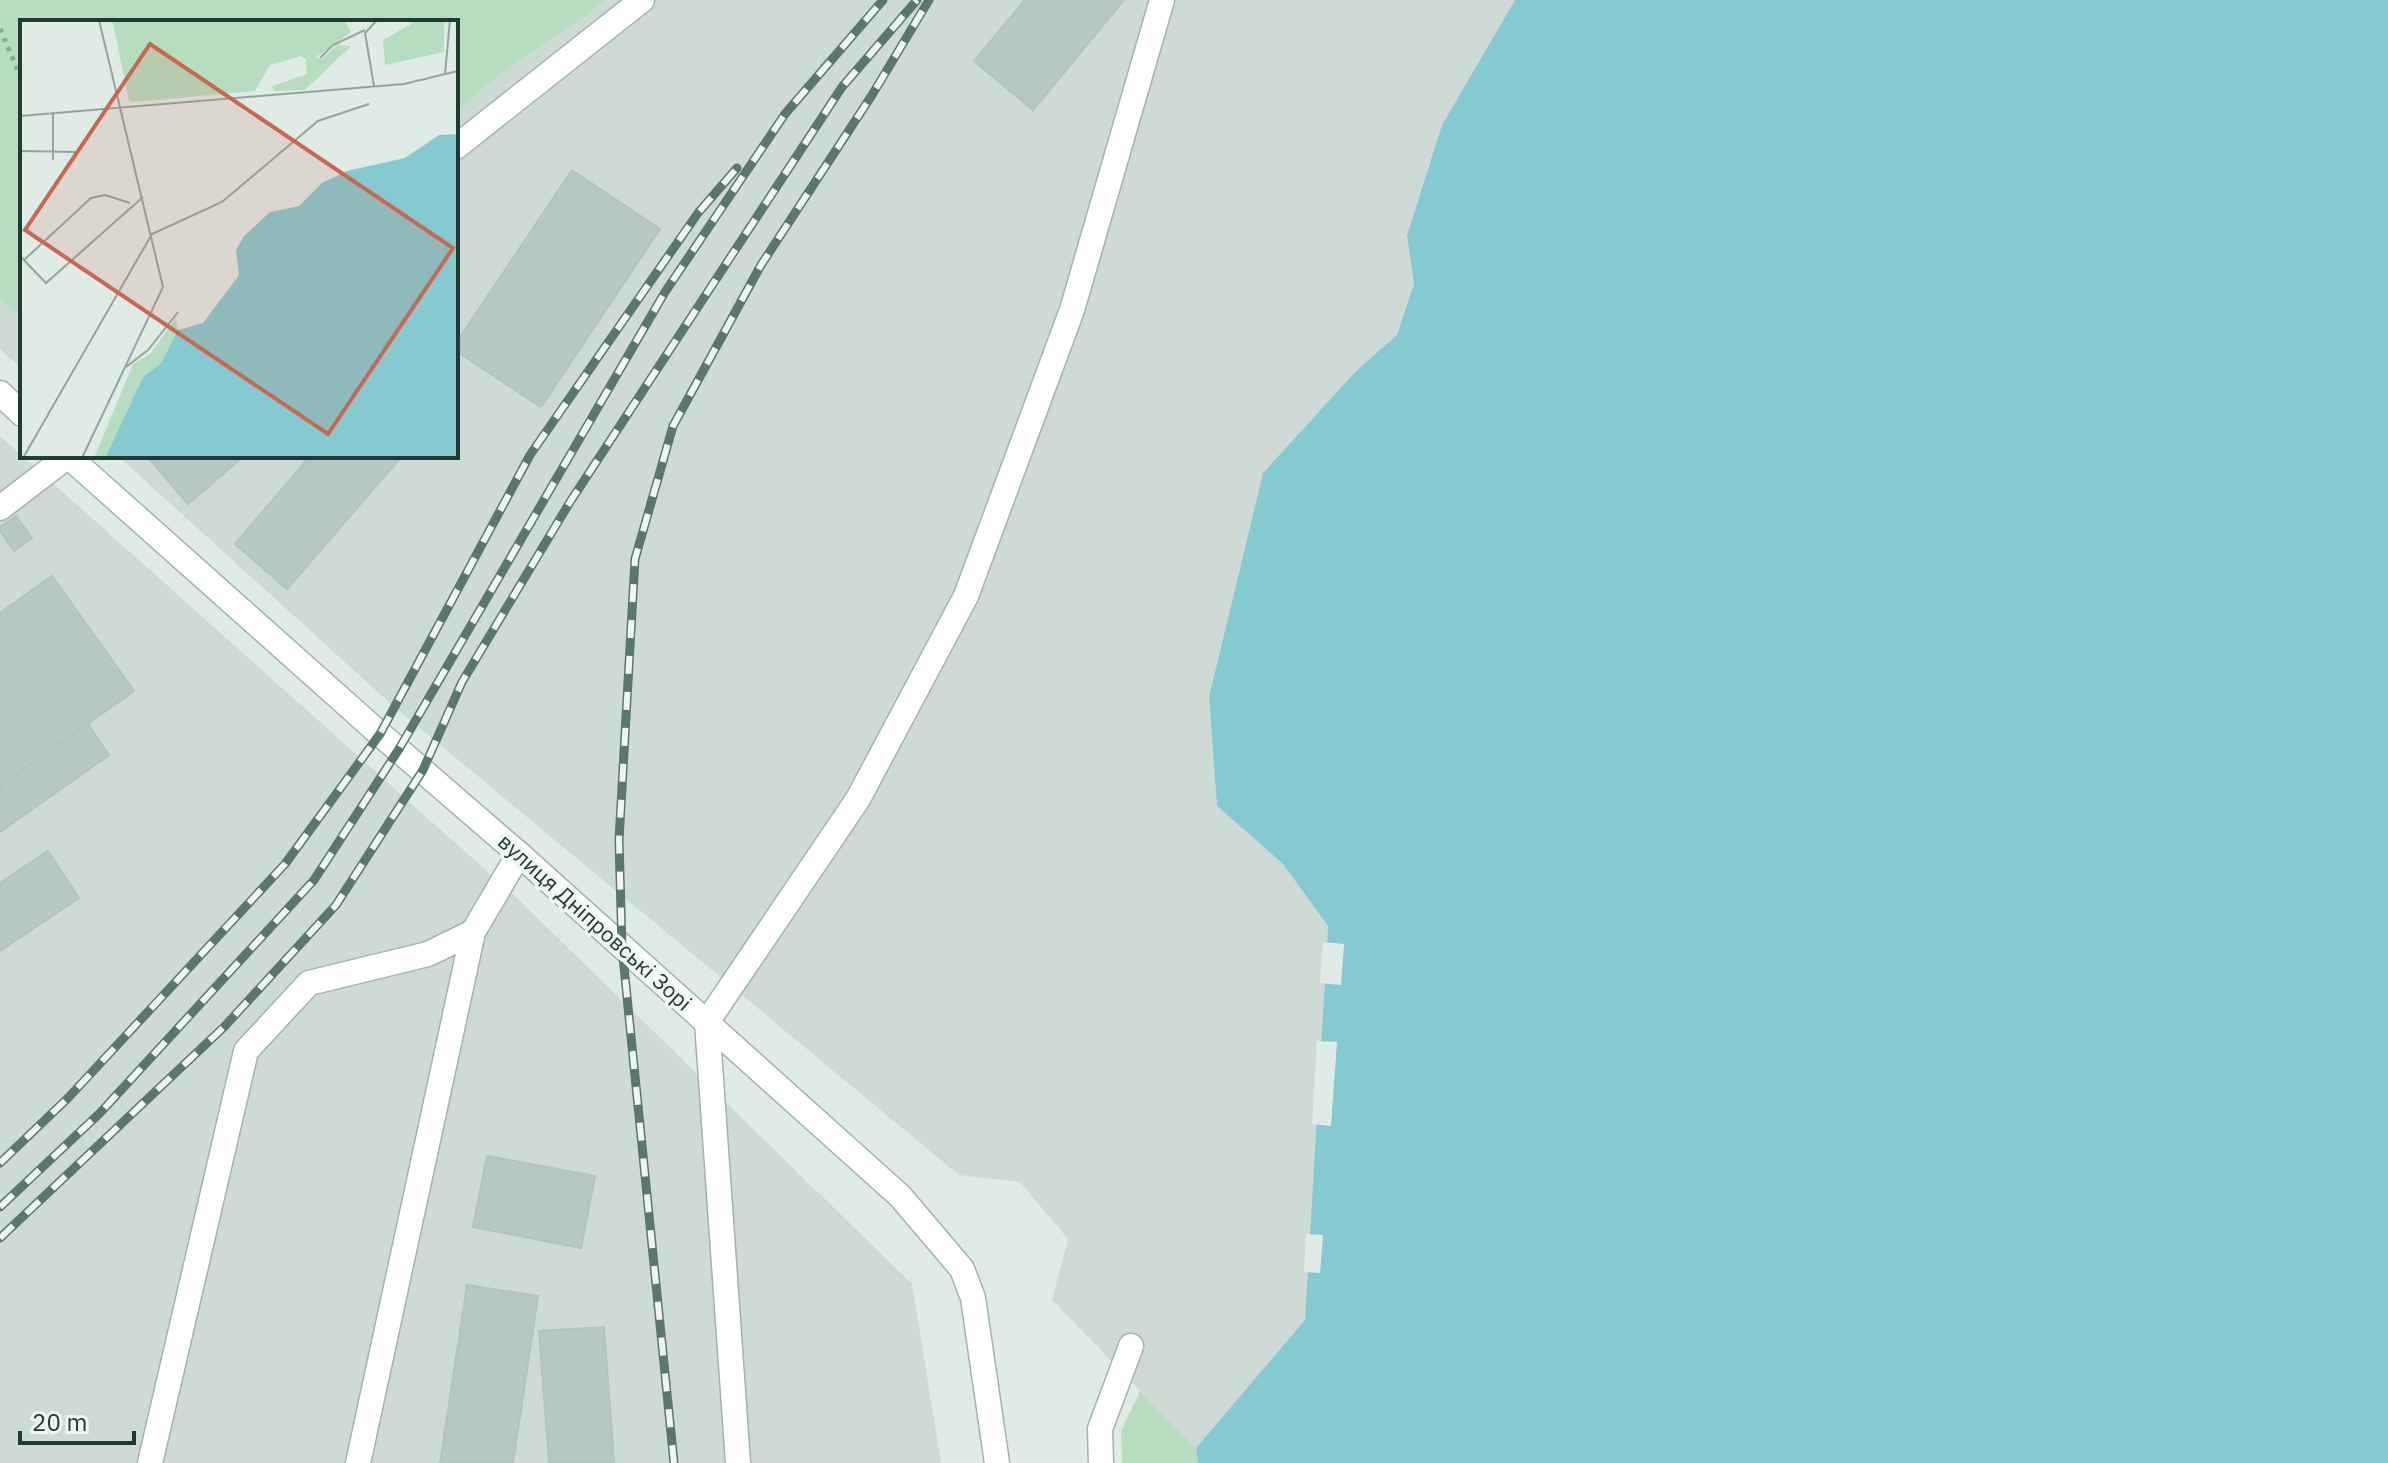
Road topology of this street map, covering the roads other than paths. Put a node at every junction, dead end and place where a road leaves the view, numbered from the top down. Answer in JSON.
{"nodes":[{"id":1,"x":642,"y":0,"type":"edge"},
{"id":2,"x":1162,"y":0,"type":"edge"},
{"id":3,"x":458,"y":145,"type":"edge"},
{"id":4,"x":0,"y":393,"type":"edge"},
{"id":5,"x":20,"y":412,"type":"edge"},
{"id":6,"x":65,"y":458,"type":"edge"},
{"id":7,"x":70,"y":458,"type":"edge"},
{"id":8,"x":0,"y":508,"type":"edge"},
{"id":9,"x":519,"y":854,"type":"junction"},
{"id":10,"x":473,"y":932,"type":"junction"},
{"id":11,"x":707,"y":1022,"type":"junction"},
{"id":12,"x":1131,"y":1346,"type":"dead end"},
{"id":13,"x":150,"y":1463,"type":"edge"},
{"id":14,"x":358,"y":1463,"type":"edge"},
{"id":15,"x":738,"y":1463,"type":"edge"},
{"id":16,"x":997,"y":1463,"type":"edge"},
{"id":17,"x":1101,"y":1463,"type":"edge"}],
"edges":[{"from":1,"to":3,"type":"street"},
{"from":2,"to":11,"type":"street"},
{"from":4,"to":5,"type":"street"},
{"from":6,"to":8,"type":"street"},
{"from":7,"to":9,"type":"street","name":"вулиця Дніпровські Зорі"},
{"from":9,"to":10,"type":"street"},
{"from":9,"to":11,"type":"street","name":"вулиця Дніпровські Зорі"},
{"from":10,"to":13,"type":"street"},
{"from":10,"to":14,"type":"street"},
{"from":11,"to":15,"type":"street"},
{"from":11,"to":16,"type":"street","name":"вулиця Дніпровські Зорі"},
{"from":12,"to":17,"type":"street"}]}
